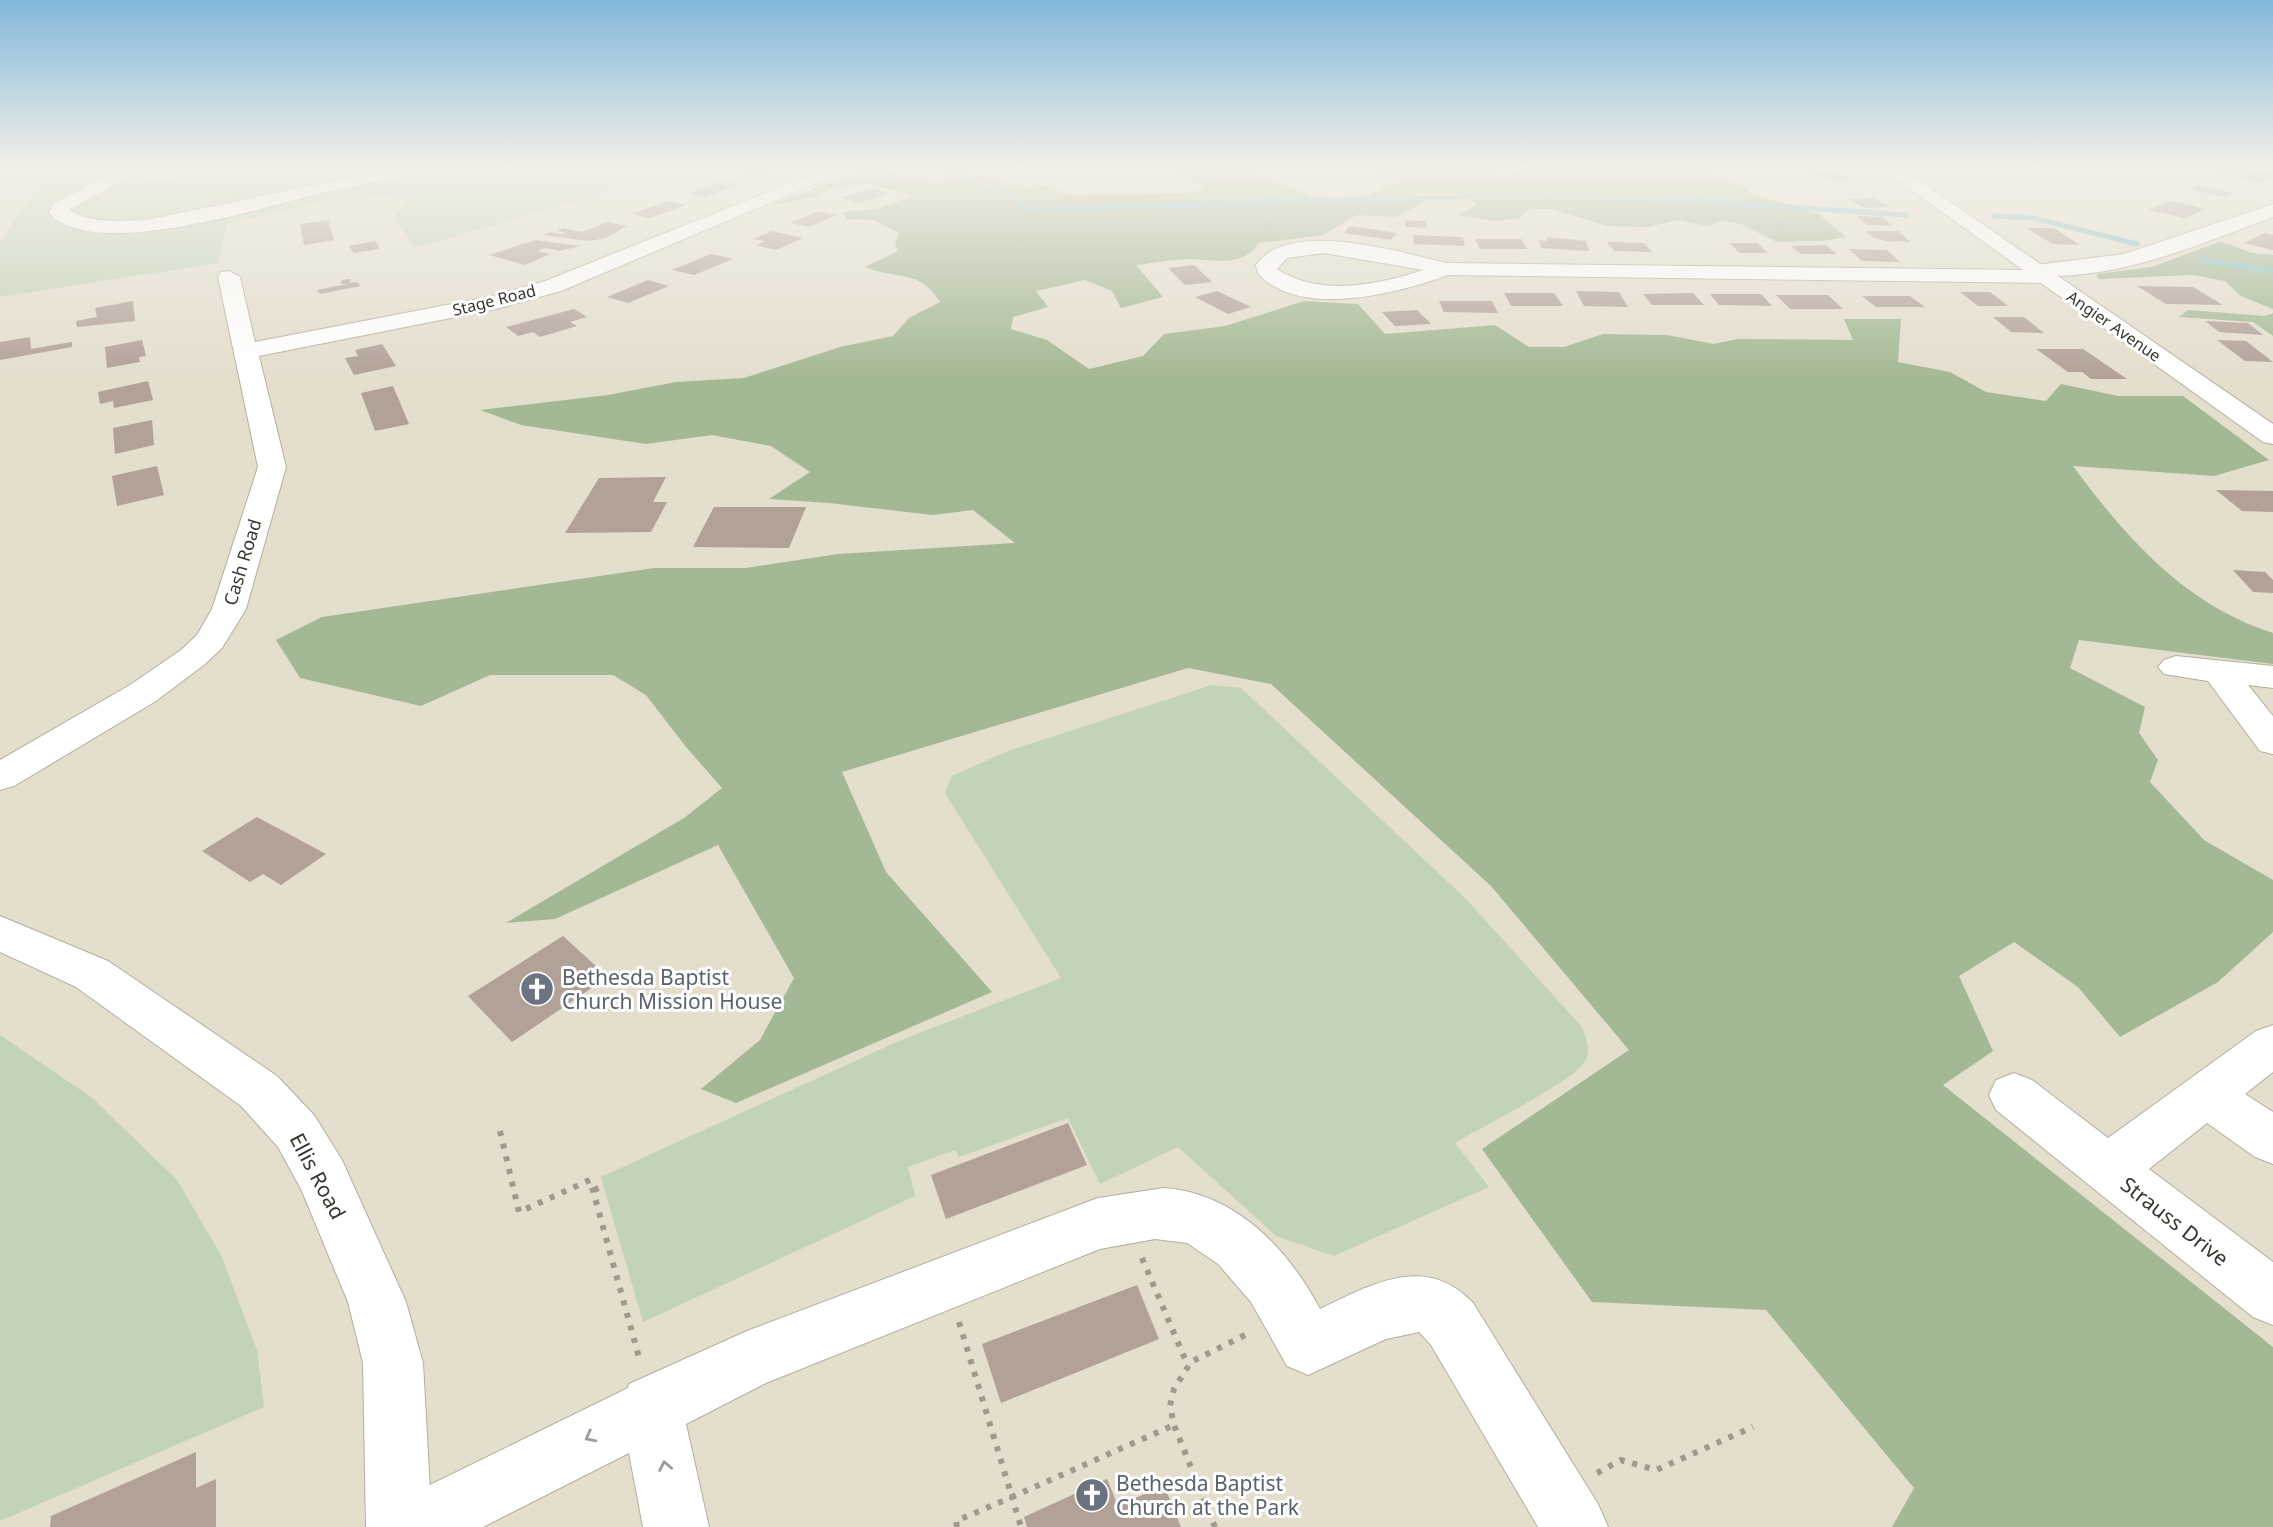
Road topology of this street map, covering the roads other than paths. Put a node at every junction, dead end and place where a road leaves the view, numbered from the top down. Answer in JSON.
{"nodes":[{"id":1,"x":673,"y":237,"type":"edge"},
{"id":2,"x":1988,"y":237,"type":"edge"},
{"id":3,"x":2197,"y":237,"type":"edge"},
{"id":4,"x":1446,"y":270,"type":"junction"},
{"id":5,"x":2039,"y":273,"type":"junction"},
{"id":6,"x":229,"y":277,"type":"dead end"},
{"id":7,"x":246,"y":351,"type":"junction"},
{"id":8,"x":2273,"y":436,"type":"edge"},
{"id":9,"x":2175,"y":667,"type":"dead end"},
{"id":10,"x":2219,"y":671,"type":"junction"},
{"id":11,"x":2273,"y":677,"type":"edge"},
{"id":12,"x":2273,"y":742,"type":"edge"},
{"id":13,"x":0,"y":776,"type":"edge"},
{"id":14,"x":0,"y":933,"type":"edge"},
{"id":15,"x":2273,"y":1045,"type":"edge"},
{"id":16,"x":2205,"y":1094,"type":"junction"},
{"id":17,"x":2014,"y":1095,"type":"dead end"},
{"id":18,"x":2273,"y":1141,"type":"edge"},
{"id":19,"x":2108,"y":1169,"type":"junction"},
{"id":20,"x":2273,"y":1297,"type":"edge"},
{"id":21,"x":651,"y":1406,"type":"junction"},
{"id":22,"x":1565,"y":1511,"type":"edge"},
{"id":23,"x":399,"y":1527,"type":"edge"},
{"id":24,"x":414,"y":1527,"type":"edge"},
{"id":25,"x":676,"y":1527,"type":"edge"}],
"edges":[{"from":1,"to":7,"type":"street","name":"Stage Road"},
{"from":2,"to":5,"type":"street","name":"Angier Avenue"},
{"from":3,"to":5,"type":"street"},
{"from":4,"to":4,"type":"street"},
{"from":4,"to":5,"type":"street"},
{"from":5,"to":8,"type":"street","name":"Angier Avenue"},
{"from":6,"to":7,"type":"street","name":"Cash Road"},
{"from":7,"to":13,"type":"street","name":"Cash Road"},
{"from":9,"to":10,"type":"street"},
{"from":10,"to":11,"type":"street"},
{"from":10,"to":12,"type":"street"},
{"from":14,"to":23,"type":"street","name":"Ellis Road"},
{"from":15,"to":16,"type":"street","name":"Strauss Drive"},
{"from":16,"to":18,"type":"street"},
{"from":16,"to":19,"type":"street","name":"Strauss Drive"},
{"from":17,"to":19,"type":"street"},
{"from":19,"to":20,"type":"street","name":"Strauss Drive"},
{"from":21,"to":22,"type":"street"},
{"from":21,"to":24,"type":"street","one_way":true},
{"from":25,"to":21,"type":"street","one_way":true}]}
